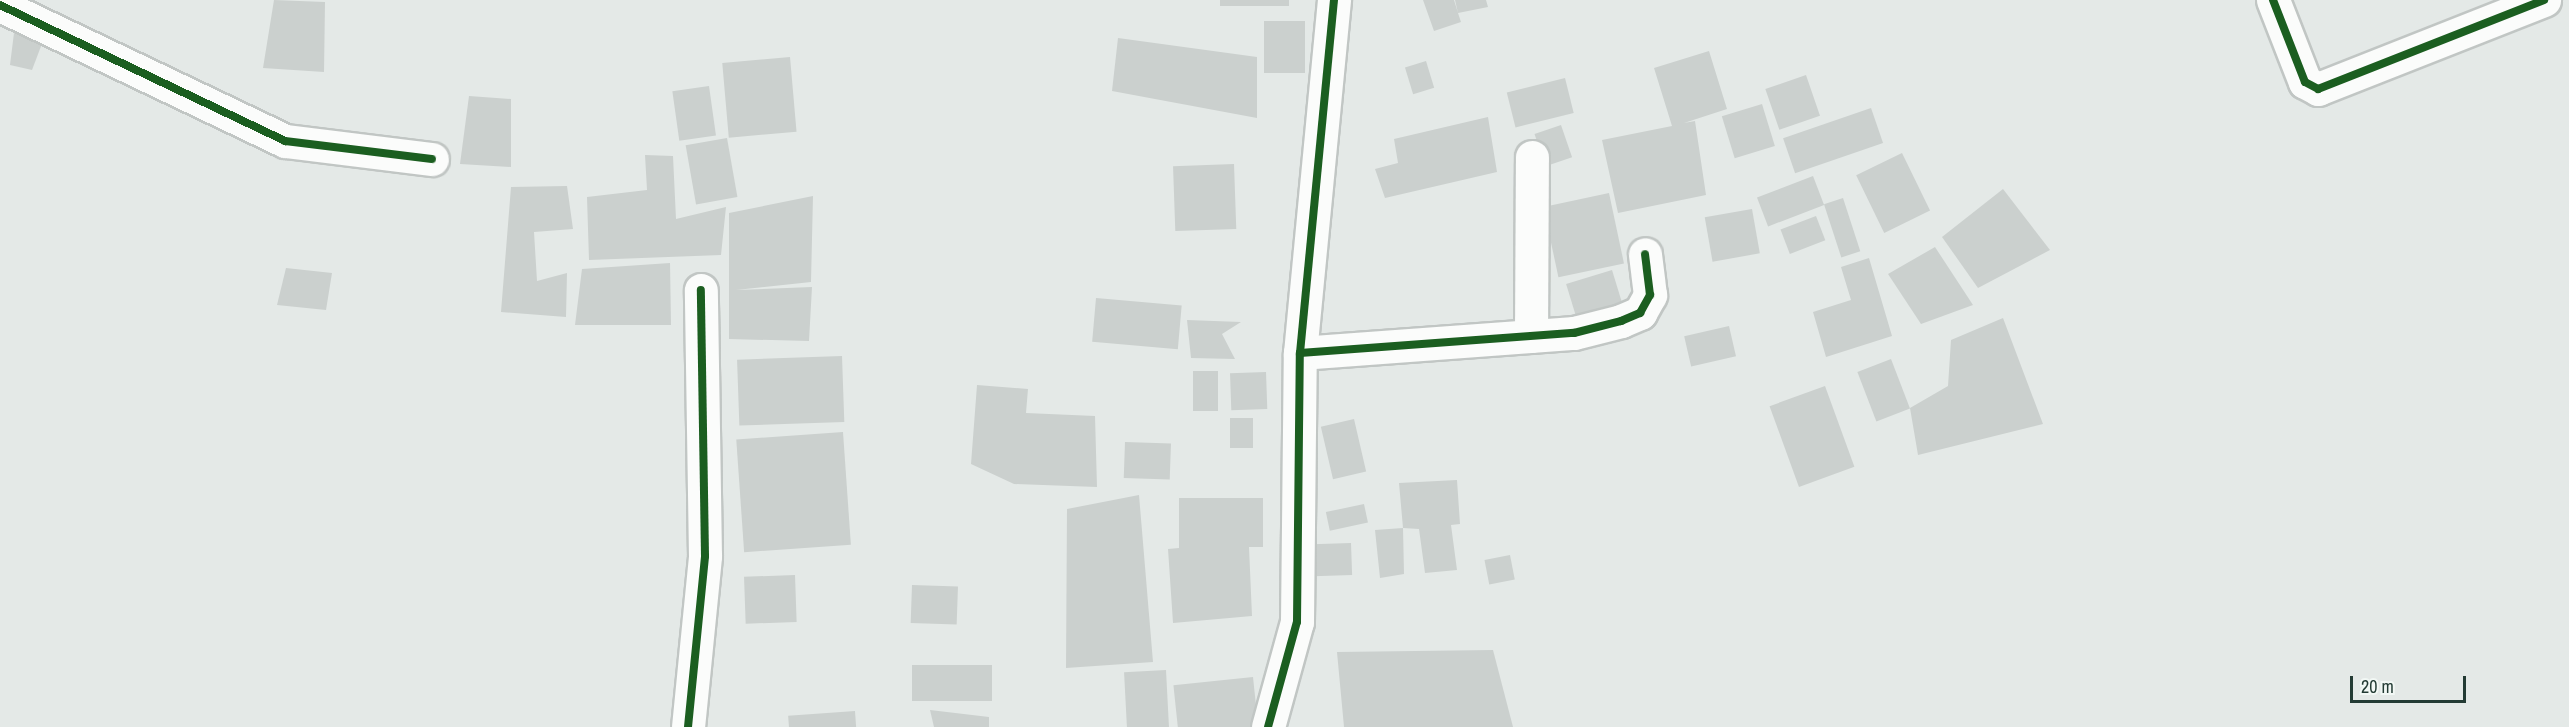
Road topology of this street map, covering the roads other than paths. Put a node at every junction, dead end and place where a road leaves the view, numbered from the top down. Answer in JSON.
{"nodes":[{"id":1,"x":1334,"y":0,"type":"edge"},
{"id":2,"x":2273,"y":0,"type":"edge"},
{"id":3,"x":2544,"y":0,"type":"edge"},
{"id":4,"x":0,"y":5,"type":"edge"},
{"id":5,"x":1532,"y":157,"type":"dead end"},
{"id":6,"x":432,"y":159,"type":"dead end"},
{"id":7,"x":1645,"y":254,"type":"dead end"},
{"id":8,"x":701,"y":290,"type":"dead end"},
{"id":9,"x":1531,"y":336,"type":"junction"},
{"id":10,"x":1299,"y":353,"type":"junction"},
{"id":11,"x":688,"y":727,"type":"edge"},
{"id":12,"x":1268,"y":727,"type":"edge"}],
"edges":[{"from":1,"to":10,"type":"street"},
{"from":2,"to":3,"type":"street"},
{"from":4,"to":6,"type":"street"},
{"from":5,"to":9,"type":"street"},
{"from":7,"to":9,"type":"street"},
{"from":8,"to":11,"type":"street"},
{"from":9,"to":10,"type":"street"},
{"from":10,"to":12,"type":"street"}]}
